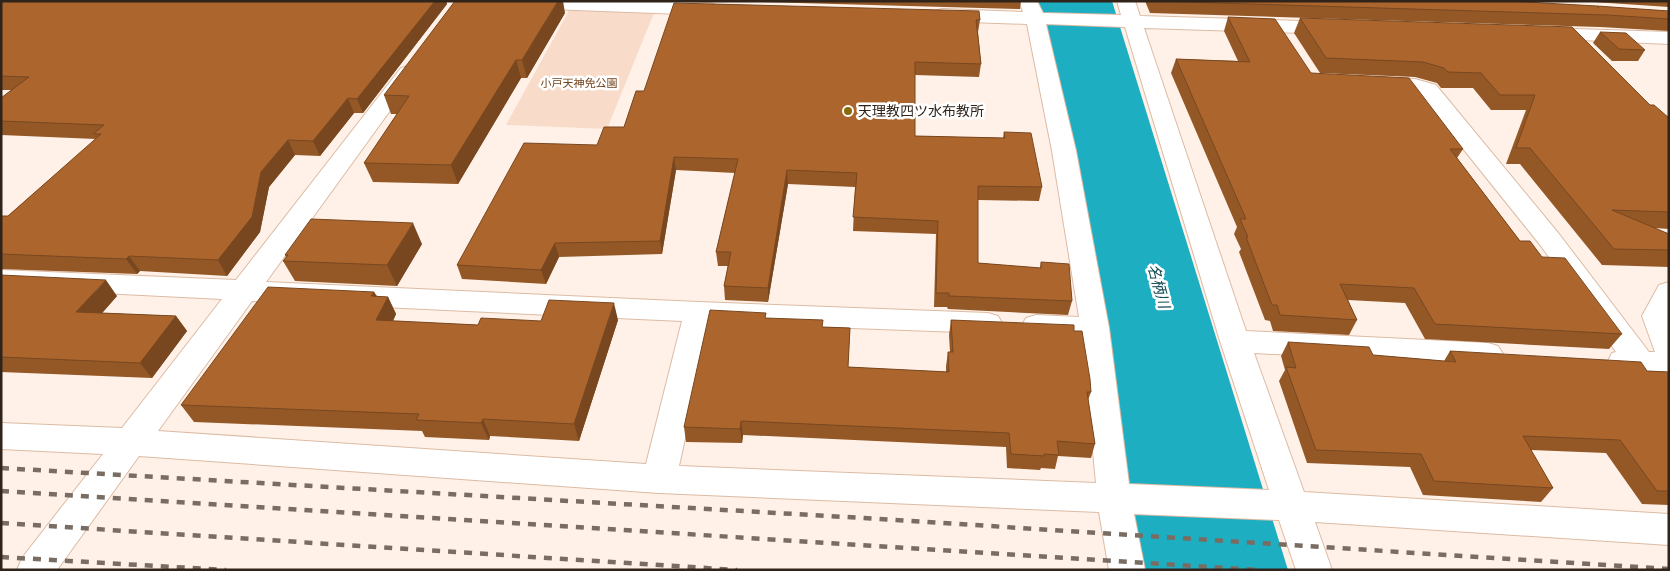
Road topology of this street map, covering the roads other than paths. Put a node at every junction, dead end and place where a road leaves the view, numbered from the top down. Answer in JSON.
{"nodes":[{"id":1,"x":493,"y":1,"type":"edge"},
{"id":2,"x":1031,"y":9,"type":"edge"},
{"id":3,"x":724,"y":10,"type":"edge"},
{"id":4,"x":1129,"y":11,"type":"edge"},
{"id":5,"x":927,"y":15,"type":"edge"},
{"id":6,"x":1278,"y":26,"type":"junction"},
{"id":7,"x":1356,"y":28,"type":"edge"},
{"id":8,"x":1521,"y":34,"type":"edge"},
{"id":9,"x":1570,"y":35,"type":"junction"},
{"id":10,"x":1669,"y":38,"type":"edge"},
{"id":11,"x":1292,"y":49,"type":"edge"},
{"id":12,"x":1590,"y":55,"type":"edge"},
{"id":13,"x":420,"y":56,"type":"edge"},
{"id":14,"x":1350,"y":82,"type":"edge"},
{"id":15,"x":1,"y":279,"type":"edge"},
{"id":16,"x":245,"y":290,"type":"junction"},
{"id":17,"x":1669,"y":292,"type":"edge"},
{"id":18,"x":698,"y":312,"type":"junction"},
{"id":19,"x":1095,"y":328,"type":"junction"},
{"id":20,"x":1235,"y":341,"type":"junction"},
{"id":21,"x":1669,"y":351,"type":"edge"},
{"id":22,"x":1513,"y":355,"type":"edge"},
{"id":23,"x":1593,"y":360,"type":"edge"},
{"id":24,"x":1640,"y":362,"type":"junction"},
{"id":25,"x":1669,"y":364,"type":"edge"},
{"id":26,"x":1,"y":436,"type":"edge"},
{"id":27,"x":131,"y":442,"type":"junction"},
{"id":28,"x":659,"y":479,"type":"junction"},
{"id":29,"x":1121,"y":497,"type":"junction"},
{"id":30,"x":1283,"y":505,"type":"junction"},
{"id":31,"x":1669,"y":530,"type":"edge"},
{"id":32,"x":36,"y":570,"type":"edge"},
{"id":33,"x":1127,"y":570,"type":"edge"},
{"id":34,"x":1314,"y":570,"type":"edge"}],
"edges":[{"from":1,"to":3,"type":"street"},
{"from":2,"to":4,"type":"street"},
{"from":2,"to":5,"type":"street"},
{"from":2,"to":19,"type":"street"},
{"from":4,"to":6,"type":"street"},
{"from":4,"to":20,"type":"street"},
{"from":6,"to":7,"type":"street"},
{"from":6,"to":11,"type":"street"},
{"from":8,"to":9,"type":"street"},
{"from":9,"to":10,"type":"street"},
{"from":9,"to":12,"type":"street"},
{"from":13,"to":16,"type":"street"},
{"from":14,"to":24,"type":"street"},
{"from":15,"to":16,"type":"street"},
{"from":16,"to":18,"type":"street"},
{"from":16,"to":27,"type":"street"},
{"from":17,"to":21,"type":"street"},
{"from":18,"to":19,"type":"street"},
{"from":18,"to":28,"type":"street"},
{"from":19,"to":29,"type":"street"},
{"from":20,"to":22,"type":"street"},
{"from":20,"to":30,"type":"street"},
{"from":23,"to":24,"type":"street"},
{"from":24,"to":25,"type":"street"},
{"from":26,"to":27,"type":"street"},
{"from":27,"to":28,"type":"street"},
{"from":27,"to":32,"type":"street"},
{"from":28,"to":29,"type":"street"},
{"from":29,"to":30,"type":"street"},
{"from":29,"to":33,"type":"street"},
{"from":30,"to":31,"type":"street"},
{"from":30,"to":34,"type":"street"}]}
